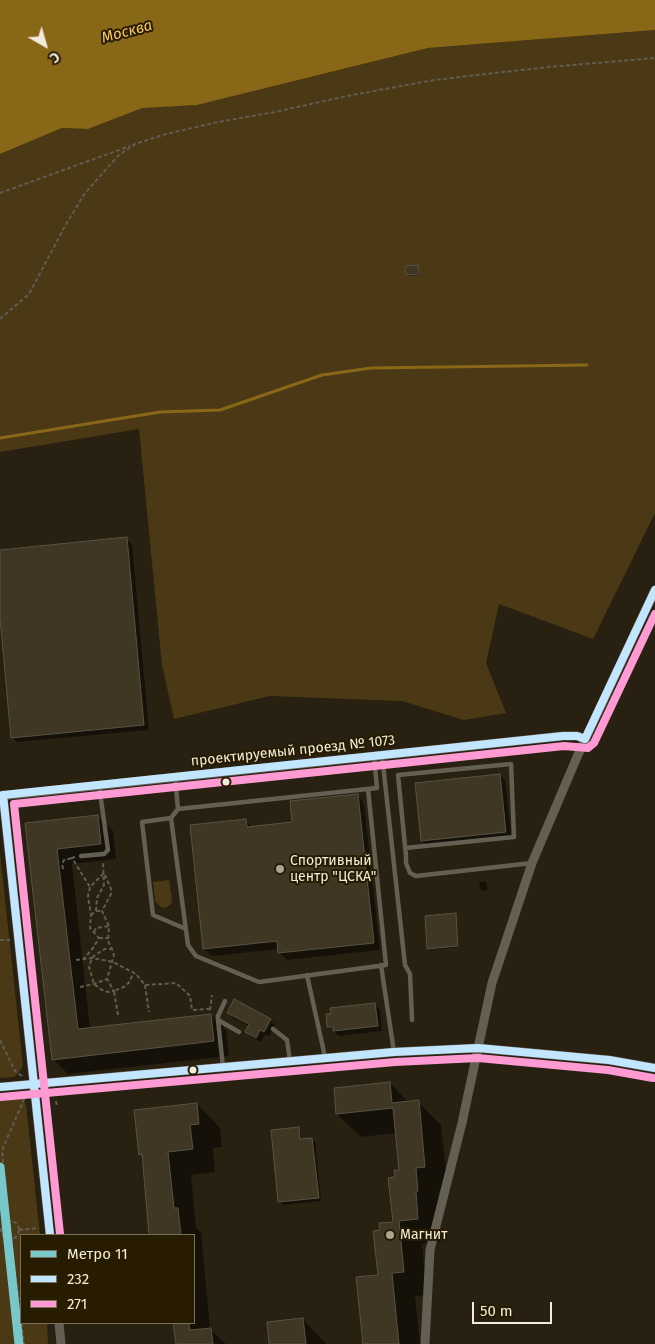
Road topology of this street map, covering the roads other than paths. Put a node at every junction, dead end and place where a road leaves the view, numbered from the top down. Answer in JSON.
{"nodes":[{"id":1,"x":655,"y":590,"type":"edge"},
{"id":2,"x":586,"y":739,"type":"junction"},
{"id":3,"x":378,"y":755,"type":"junction"},
{"id":4,"x":175,"y":777,"type":"junction"},
{"id":5,"x":99,"y":785,"type":"junction"},
{"id":6,"x":368,"y":789,"type":"junction"},
{"id":7,"x":1,"y":796,"type":"edge"},
{"id":8,"x":178,"y":809,"type":"junction"},
{"id":9,"x":171,"y":818,"type":"junction"},
{"id":10,"x":405,"y":848,"type":"junction"},
{"id":11,"x":81,"y":856,"type":"road end"},
{"id":12,"x":532,"y":863,"type":"junction"},
{"id":13,"x":186,"y":929,"type":"junction"},
{"id":14,"x":381,"y":965,"type":"junction"},
{"id":15,"x":307,"y":975,"type":"junction"},
{"id":16,"x":225,"y":1001,"type":"dead end"},
{"id":17,"x":218,"y":1018,"type":"junction"},
{"id":18,"x":412,"y":1020,"type":"dead end"},
{"id":19,"x":273,"y":1029,"type":"dead end"},
{"id":20,"x":239,"y":1032,"type":"dead end"},
{"id":21,"x":478,"y":1048,"type":"junction"},
{"id":22,"x":394,"y":1052,"type":"junction"},
{"id":23,"x":325,"y":1059,"type":"junction"},
{"id":24,"x":290,"y":1062,"type":"junction"},
{"id":25,"x":223,"y":1068,"type":"junction"},
{"id":26,"x":655,"y":1068,"type":"edge"},
{"id":27,"x":34,"y":1085,"type":"junction"},
{"id":28,"x":0,"y":1087,"type":"edge"},
{"id":29,"x":50,"y":1234,"type":"edge"},
{"id":30,"x":59,"y":1324,"type":"edge"},
{"id":31,"x":61,"y":1344,"type":"edge"},
{"id":32,"x":425,"y":1344,"type":"edge"}],
"edges":[{"from":1,"to":2,"type":"street"},
{"from":2,"to":3,"type":"street","name":"проектируемый проезд № 1073"},
{"from":2,"to":12,"type":"street"},
{"from":3,"to":4,"type":"street","name":"проектируемый проезд № 1073"},
{"from":3,"to":6,"type":"lane"},
{"from":3,"to":18,"type":"lane"},
{"from":4,"to":5,"type":"street","name":"проектируемый проезд № 1073"},
{"from":4,"to":8,"type":"lane"},
{"from":5,"to":7,"type":"street","name":"проектируемый проезд № 1073"},
{"from":5,"to":11,"type":"lane"},
{"from":6,"to":8,"type":"lane"},
{"from":6,"to":14,"type":"lane"},
{"from":7,"to":27,"type":"street"},
{"from":8,"to":9,"type":"lane"},
{"from":9,"to":13,"type":"lane"},
{"from":9,"to":13,"type":"lane"},
{"from":10,"to":10,"type":"lane"},
{"from":10,"to":12,"type":"lane"},
{"from":12,"to":21,"type":"street"},
{"from":13,"to":15,"type":"lane"},
{"from":14,"to":15,"type":"lane"},
{"from":14,"to":22,"type":"lane"},
{"from":15,"to":23,"type":"lane"},
{"from":16,"to":17,"type":"lane"},
{"from":17,"to":20,"type":"lane"},
{"from":17,"to":25,"type":"lane"},
{"from":19,"to":24,"type":"lane"},
{"from":21,"to":22,"type":"street"},
{"from":21,"to":26,"type":"street"},
{"from":21,"to":32,"type":"street"},
{"from":22,"to":23,"type":"street"},
{"from":23,"to":24,"type":"street"},
{"from":24,"to":25,"type":"street"},
{"from":25,"to":27,"type":"street"},
{"from":27,"to":28,"type":"street"},
{"from":27,"to":29,"type":"street"},
{"from":30,"to":31,"type":"street"}]}
